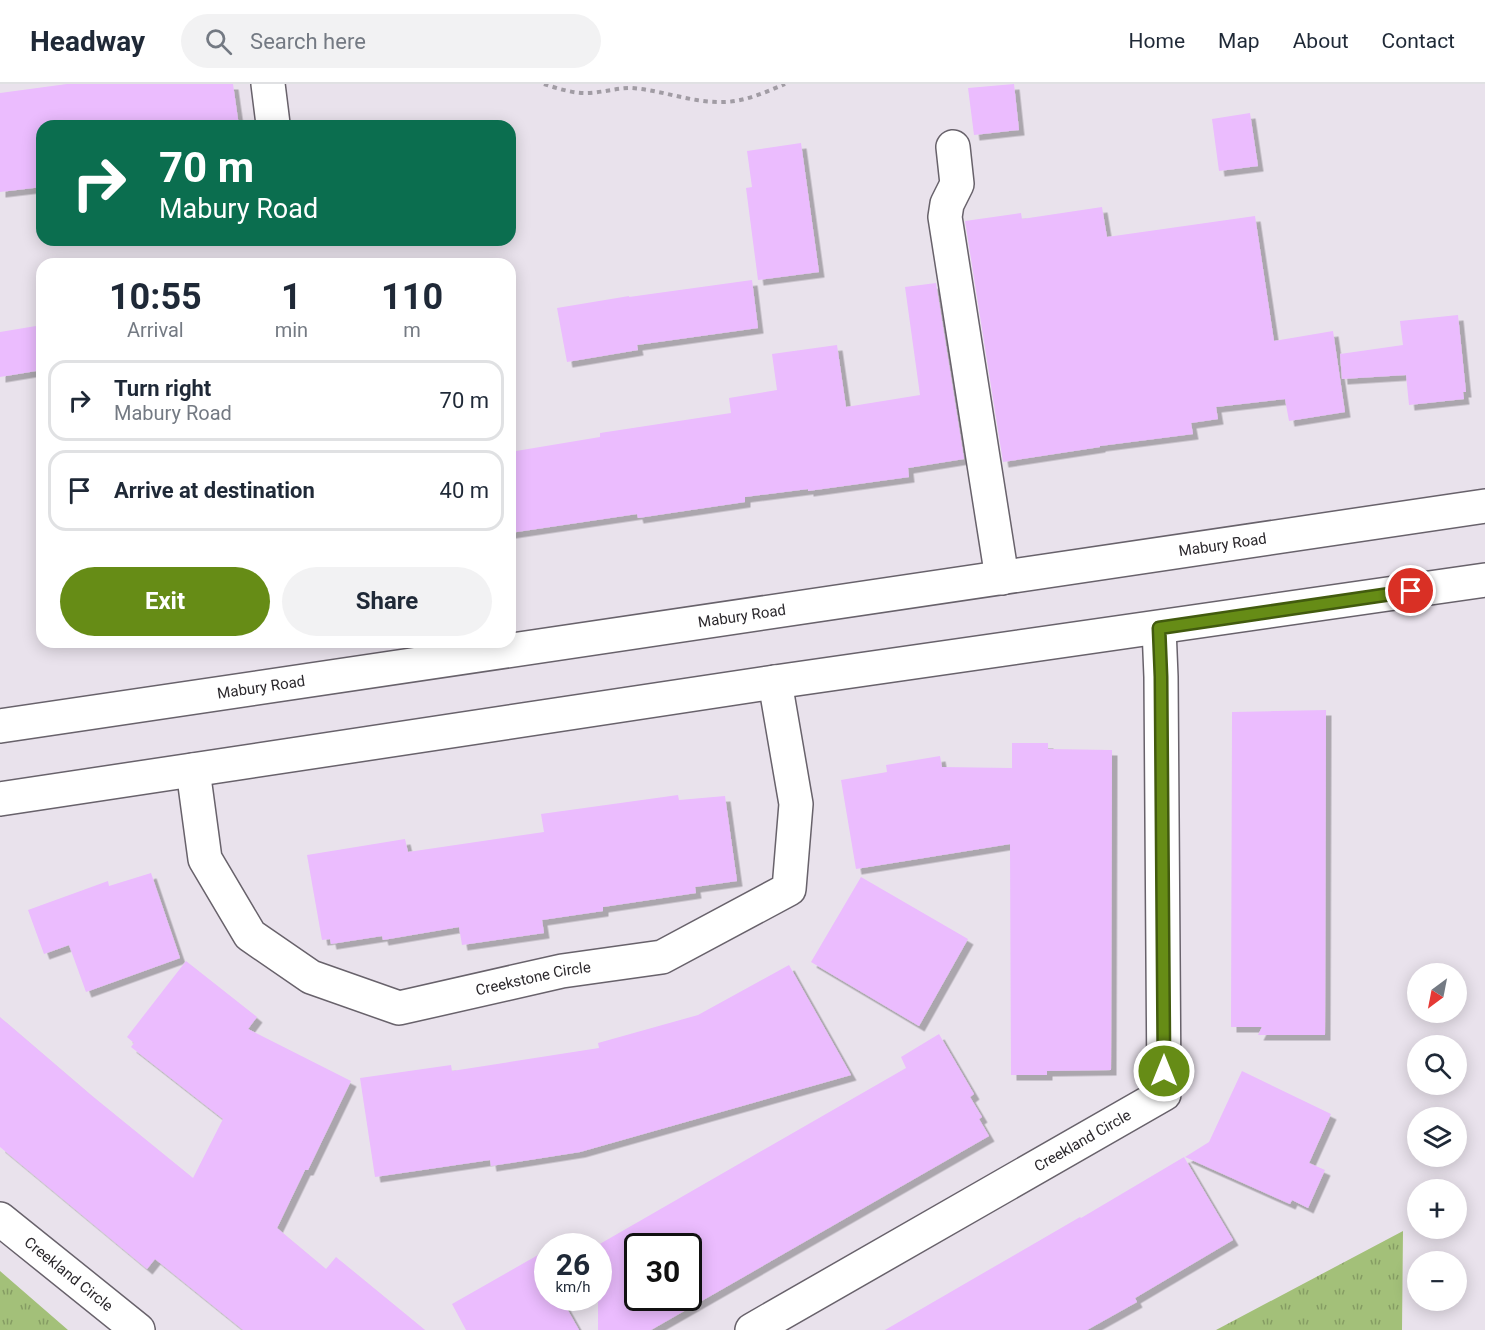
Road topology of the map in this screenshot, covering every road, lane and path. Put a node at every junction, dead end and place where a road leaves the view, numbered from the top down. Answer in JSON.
{"nodes":[{"id":1,"x":267,"y":84,"type":"edge"},
{"id":2,"x":544,"y":84,"type":"edge"},
{"id":3,"x":785,"y":84,"type":"edge"},
{"id":4,"x":272,"y":120,"type":"edge"},
{"id":5,"x":953,"y":147,"type":"dead end"},
{"id":6,"x":1485,"y":506,"type":"edge"},
{"id":7,"x":1002,"y":578,"type":"junction"},
{"id":8,"x":1485,"y":580,"type":"edge"},
{"id":9,"x":1159,"y":628,"type":"junction"},
{"id":10,"x":775,"y":682,"type":"junction"},
{"id":11,"x":32,"y":721,"type":"junction"},
{"id":12,"x":0,"y":726,"type":"edge"},
{"id":13,"x":0,"y":743,"type":"edge"},
{"id":14,"x":193,"y":770,"type":"junction"},
{"id":15,"x":0,"y":799,"type":"edge"},
{"id":16,"x":0,"y":1219,"type":"edge"},
{"id":17,"x":138,"y":1330,"type":"edge"},
{"id":18,"x":752,"y":1330,"type":"edge"}],
"edges":[{"from":1,"to":4,"type":"main road"},
{"from":2,"to":3,"type":"path"},
{"from":5,"to":7,"type":"main road"},
{"from":6,"to":7,"type":"main road","name":"Mabury Road"},
{"from":7,"to":11,"type":"main road","name":"Mabury Road"},
{"from":8,"to":9,"type":"main road"},
{"from":9,"to":10,"type":"main road"},
{"from":9,"to":18,"type":"main road","name":"Creekland Circle"},
{"from":10,"to":14,"type":"main road"},
{"from":10,"to":14,"type":"main road","name":"Creekstone Circle"},
{"from":11,"to":12,"type":"main road","name":"Mabury Road"},
{"from":11,"to":13,"type":"main road"},
{"from":14,"to":15,"type":"main road"},
{"from":16,"to":17,"type":"main road","name":"Creekland Circle"}]}
